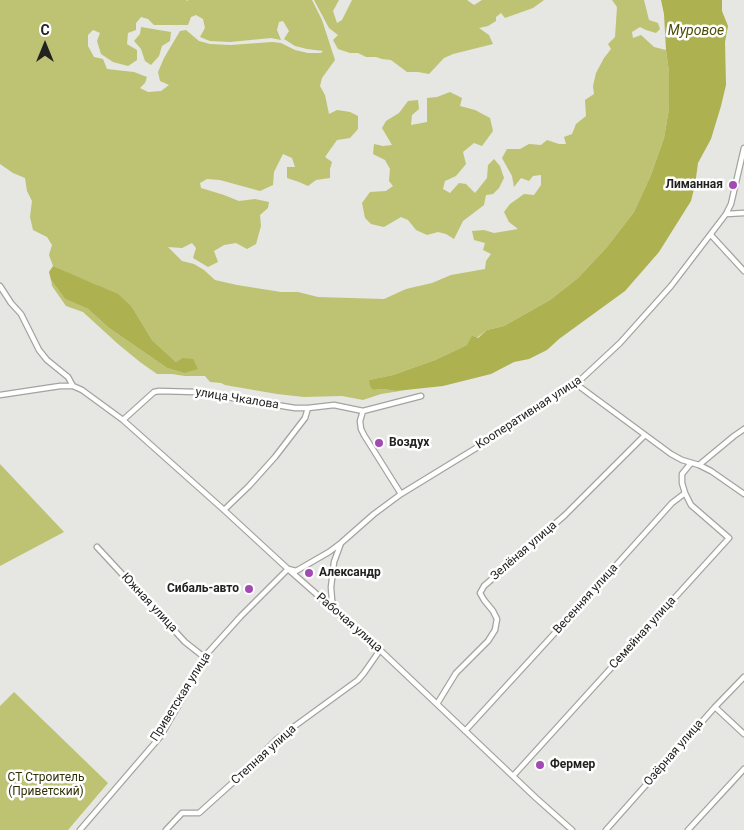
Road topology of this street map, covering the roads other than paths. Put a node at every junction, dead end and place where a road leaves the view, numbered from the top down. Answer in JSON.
{"nodes":[{"id":1,"x":744,"y":148,"type":"edge"},
{"id":2,"x":744,"y":213,"type":"edge"},
{"id":3,"x":726,"y":214,"type":"junction"},
{"id":4,"x":711,"y":235,"type":"junction"},
{"id":5,"x":744,"y":271,"type":"edge"},
{"id":6,"x":0,"y":286,"type":"edge"},
{"id":7,"x":576,"y":384,"type":"junction"},
{"id":8,"x":73,"y":386,"type":"junction"},
{"id":9,"x":0,"y":395,"type":"edge"},
{"id":10,"x":421,"y":396,"type":"dead end"},
{"id":11,"x":308,"y":408,"type":"junction"},
{"id":12,"x":362,"y":411,"type":"junction"},
{"id":13,"x":123,"y":420,"type":"junction"},
{"id":14,"x":744,"y":429,"type":"edge"},
{"id":15,"x":645,"y":435,"type":"junction"},
{"id":16,"x":690,"y":463,"type":"junction"},
{"id":17,"x":700,"y":465,"type":"junction"},
{"id":18,"x":685,"y":493,"type":"junction"},
{"id":19,"x":401,"y":494,"type":"junction"},
{"id":20,"x":744,"y":494,"type":"edge"},
{"id":21,"x":224,"y":510,"type":"junction"},
{"id":22,"x":341,"y":543,"type":"junction"},
{"id":23,"x":97,"y":547,"type":"dead end"},
{"id":24,"x":288,"y":569,"type":"junction"},
{"id":25,"x":335,"y":610,"type":"junction"},
{"id":26,"x":380,"y":650,"type":"junction"},
{"id":27,"x":204,"y":657,"type":"junction"},
{"id":28,"x":744,"y":677,"type":"edge"},
{"id":29,"x":437,"y":704,"type":"junction"},
{"id":30,"x":715,"y":707,"type":"junction"},
{"id":31,"x":465,"y":731,"type":"junction"},
{"id":32,"x":744,"y":734,"type":"edge"},
{"id":33,"x":744,"y":769,"type":"edge"},
{"id":34,"x":513,"y":776,"type":"junction"},
{"id":35,"x":80,"y":830,"type":"edge"},
{"id":36,"x":166,"y":830,"type":"edge"},
{"id":37,"x":572,"y":830,"type":"edge"},
{"id":38,"x":606,"y":830,"type":"edge"},
{"id":39,"x":688,"y":830,"type":"edge"}],
"edges":[{"from":1,"to":3,"type":"street","name":"Кооперативная улица"},
{"from":2,"to":3,"type":"street"},
{"from":3,"to":4,"type":"street","name":"Кооперативная улица"},
{"from":4,"to":5,"type":"street"},
{"from":4,"to":7,"type":"street","name":"Кооперативная улица"},
{"from":6,"to":8,"type":"street","name":"Рабочая улица"},
{"from":7,"to":15,"type":"street"},
{"from":7,"to":19,"type":"street","name":"Кооперативная улица"},
{"from":8,"to":9,"type":"street"},
{"from":8,"to":13,"type":"street","name":"Рабочая улица"},
{"from":10,"to":12,"type":"street","name":"улица Чкалова"},
{"from":11,"to":12,"type":"street","name":"улица Чкалова"},
{"from":11,"to":13,"type":"street","name":"улица Чкалова"},
{"from":11,"to":21,"type":"street"},
{"from":12,"to":19,"type":"street"},
{"from":13,"to":21,"type":"street","name":"Рабочая улица"},
{"from":14,"to":17,"type":"street"},
{"from":15,"to":16,"type":"street"},
{"from":15,"to":29,"type":"street","name":"Зелёная улица"},
{"from":16,"to":17,"type":"street"},
{"from":16,"to":18,"type":"street"},
{"from":17,"to":20,"type":"street"},
{"from":18,"to":31,"type":"street","name":"Весенняя улица"},
{"from":18,"to":34,"type":"street","name":"Семейная улица"},
{"from":19,"to":22,"type":"street","name":"Кооперативная улица"},
{"from":21,"to":24,"type":"street","name":"Рабочая улица"},
{"from":22,"to":24,"type":"street","name":"Кооперативная улица"},
{"from":22,"to":25,"type":"street"},
{"from":23,"to":27,"type":"street","name":"Южная улица"},
{"from":24,"to":25,"type":"street","name":"Рабочая улица"},
{"from":24,"to":27,"type":"street","name":"Приветская улица"},
{"from":25,"to":26,"type":"street","name":"Рабочая улица"},
{"from":26,"to":29,"type":"street","name":"Рабочая улица"},
{"from":26,"to":36,"type":"street","name":"Степная улица"},
{"from":27,"to":35,"type":"street","name":"Приветская улица"},
{"from":28,"to":30,"type":"street","name":"Озёрная улица"},
{"from":29,"to":31,"type":"street","name":"Рабочая улица"},
{"from":30,"to":32,"type":"street"},
{"from":30,"to":38,"type":"street","name":"Озёрная улица"},
{"from":31,"to":34,"type":"street","name":"Рабочая улица"},
{"from":33,"to":39,"type":"street"},
{"from":34,"to":37,"type":"street","name":"Рабочая улица"}]}
